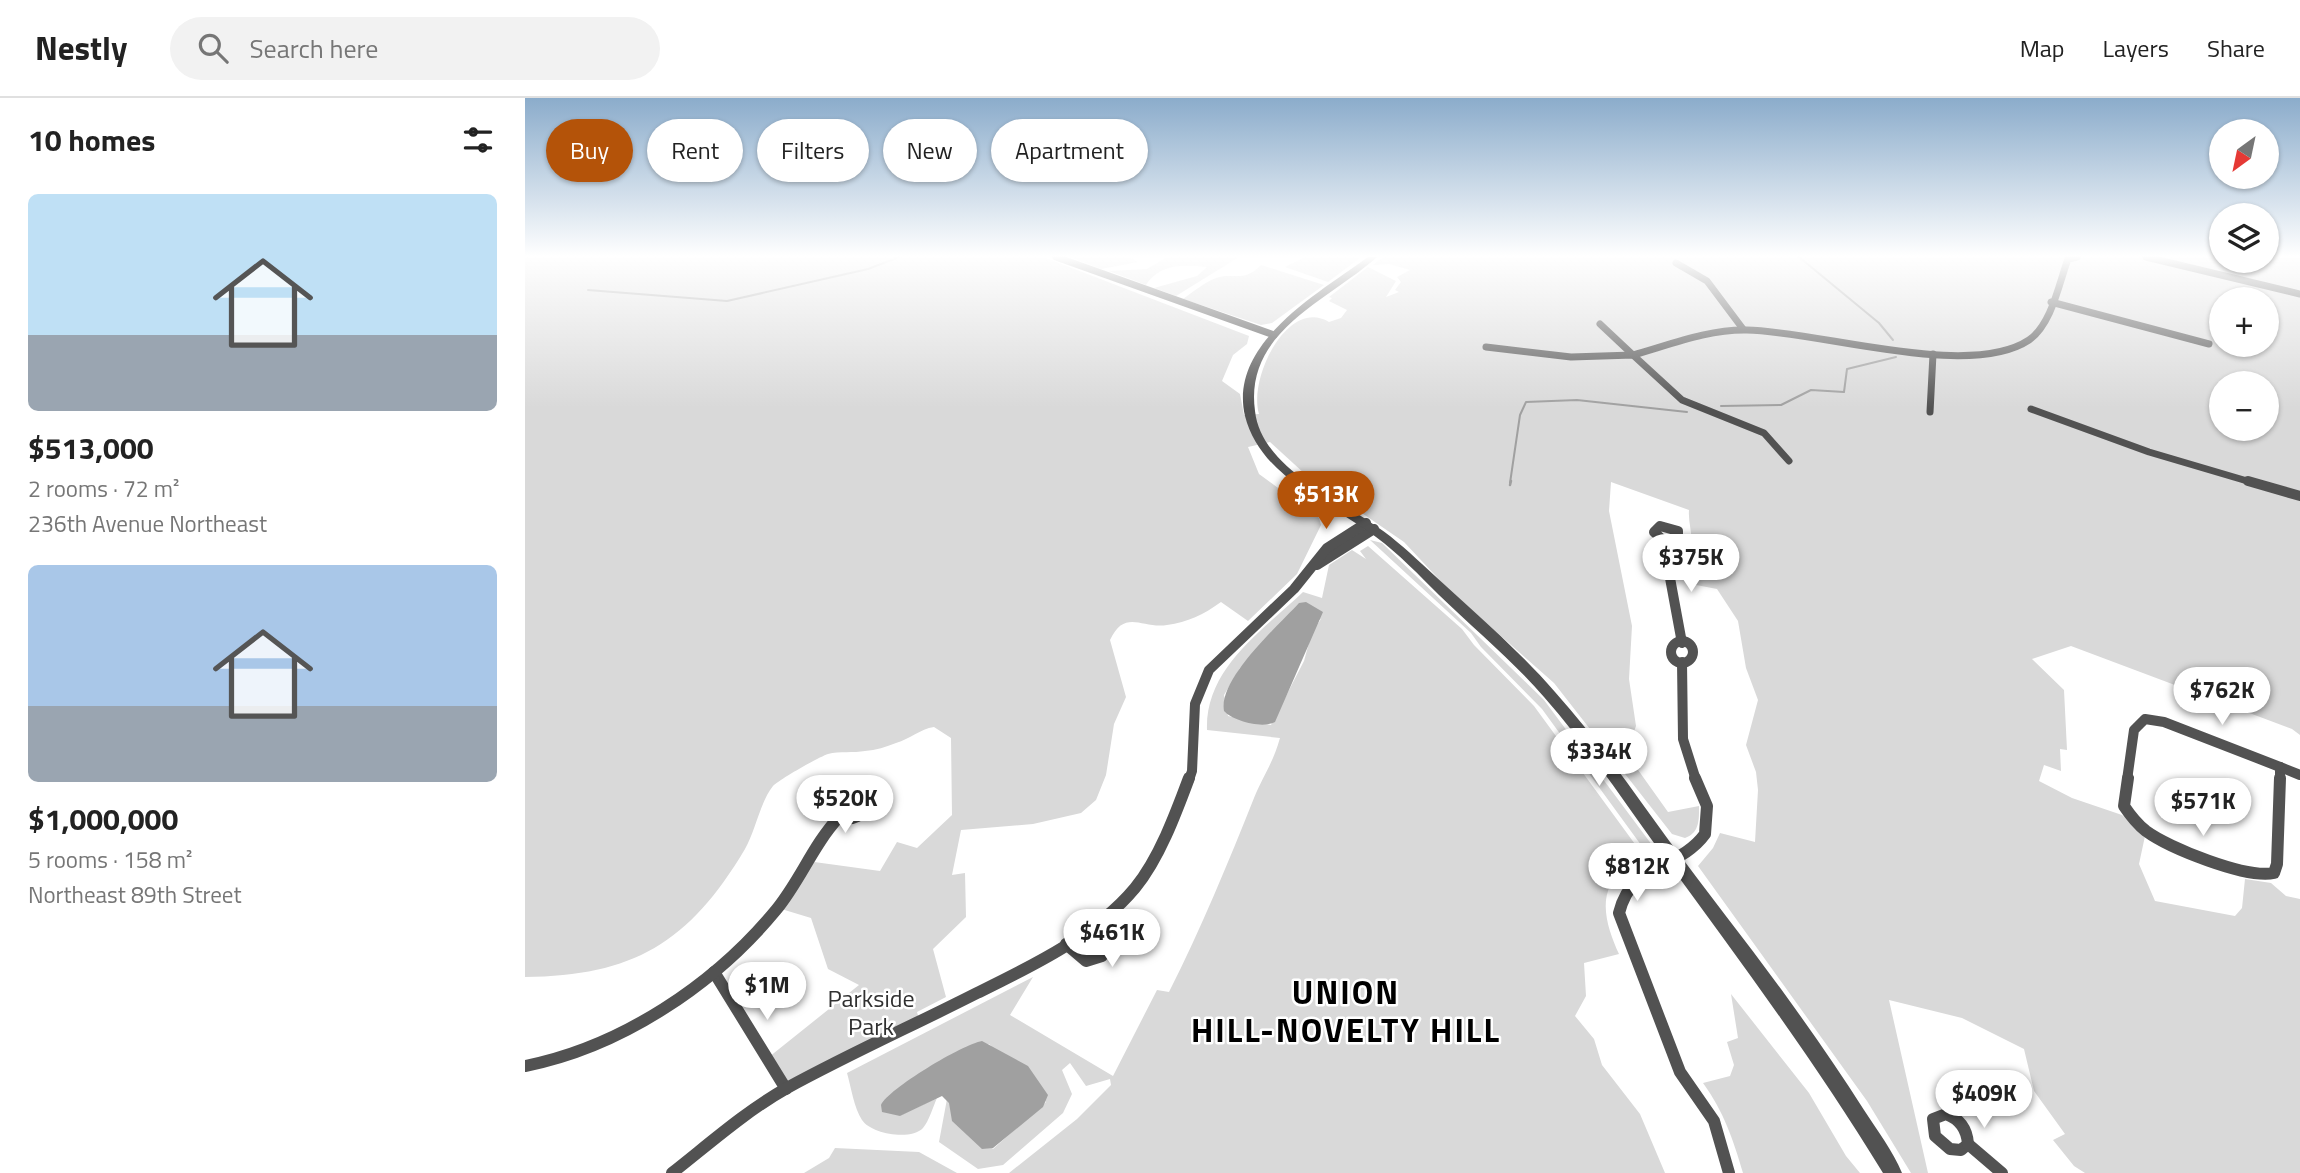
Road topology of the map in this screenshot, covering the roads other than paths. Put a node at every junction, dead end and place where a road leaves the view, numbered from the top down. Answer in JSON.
{"nodes":[{"id":1,"x":1191,"y":307,"type":"edge"},
{"id":2,"x":1308,"y":307,"type":"edge"},
{"id":3,"x":1727,"y":307,"type":"edge"},
{"id":4,"x":2048,"y":307,"type":"edge"},
{"id":5,"x":2070,"y":307,"type":"edge"},
{"id":6,"x":1600,"y":324,"type":"dead end"},
{"id":7,"x":1743,"y":329,"type":"junction"},
{"id":8,"x":1274,"y":334,"type":"junction"},
{"id":9,"x":2209,"y":344,"type":"dead end"},
{"id":10,"x":1486,"y":347,"type":"dead end"},
{"id":11,"x":1933,"y":354,"type":"junction"},
{"id":12,"x":1633,"y":355,"type":"junction"},
{"id":13,"x":1247,"y":396,"type":"joint"},
{"id":14,"x":2031,"y":409,"type":"dead end"},
{"id":15,"x":1930,"y":412,"type":"dead end"},
{"id":16,"x":1265,"y":447,"type":"joint"},
{"id":17,"x":1789,"y":461,"type":"dead end"},
{"id":18,"x":2300,"y":496,"type":"edge"},
{"id":19,"x":1370,"y":526,"type":"junction"},
{"id":20,"x":1665,"y":551,"type":"dead end"},
{"id":21,"x":1682,"y":643,"type":"junction"},
{"id":22,"x":1682,"y":662,"type":"junction"},
{"id":23,"x":2280,"y":767,"type":"junction"},
{"id":24,"x":2300,"y":775,"type":"edge"},
{"id":25,"x":839,"y":817,"type":"dead end"},
{"id":26,"x":1672,"y":857,"type":"junction"},
{"id":27,"x":1102,"y":918,"type":"junction"},
{"id":28,"x":1066,"y":944,"type":"junction"},
{"id":29,"x":714,"y":972,"type":"junction"},
{"id":30,"x":525,"y":1066,"type":"edge"},
{"id":31,"x":786,"y":1089,"type":"junction"},
{"id":32,"x":1968,"y":1144,"type":"dead end"},
{"id":33,"x":672,"y":1173,"type":"edge"},
{"id":34,"x":1729,"y":1173,"type":"edge"},
{"id":35,"x":1892,"y":1173,"type":"edge"},
{"id":36,"x":2002,"y":1173,"type":"edge"}],
"edges":[{"from":1,"to":8,"type":"street"},
{"from":2,"to":8,"type":"street"},
{"from":3,"to":7,"type":"street"},
{"from":4,"to":11,"type":"street"},
{"from":5,"to":9,"type":"street"},
{"from":6,"to":12,"type":"street"},
{"from":7,"to":11,"type":"street"},
{"from":7,"to":12,"type":"street"},
{"from":8,"to":13,"type":"street"},
{"from":10,"to":12,"type":"street"},
{"from":11,"to":15,"type":"street"},
{"from":12,"to":17,"type":"street"},
{"from":13,"to":16,"type":"street"},
{"from":14,"to":18,"type":"street"},
{"from":16,"to":19,"type":"street"},
{"from":19,"to":26,"type":"street"},
{"from":19,"to":27,"type":"street"},
{"from":20,"to":21,"type":"street"},
{"from":21,"to":22,"type":"street"},
{"from":21,"to":22,"type":"street"},
{"from":22,"to":26,"type":"street"},
{"from":23,"to":23,"type":"street"},
{"from":23,"to":24,"type":"street"},
{"from":25,"to":29,"type":"street"},
{"from":26,"to":34,"type":"street"},
{"from":26,"to":35,"type":"street"},
{"from":27,"to":28,"type":"street"},
{"from":27,"to":28,"type":"street"},
{"from":28,"to":31,"type":"street"},
{"from":29,"to":30,"type":"street"},
{"from":29,"to":31,"type":"street"},
{"from":31,"to":33,"type":"street"},
{"from":32,"to":36,"type":"street"}]}
